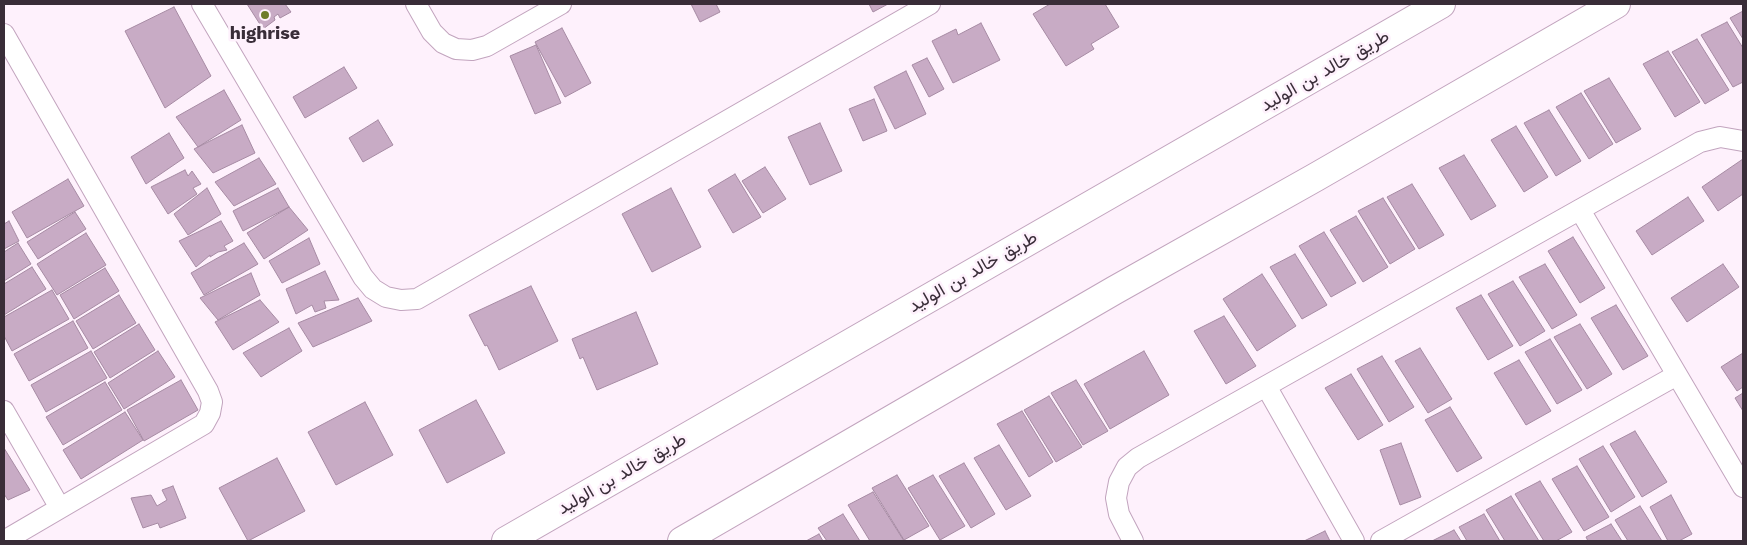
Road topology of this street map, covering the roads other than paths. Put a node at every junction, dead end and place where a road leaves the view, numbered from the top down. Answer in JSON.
{"nodes":[{"id":1,"x":202,"y":4,"type":"edge"},
{"id":2,"x":416,"y":4,"type":"edge"},
{"id":3,"x":561,"y":4,"type":"edge"},
{"id":4,"x":930,"y":4,"type":"edge"},
{"id":5,"x":1441,"y":4,"type":"edge"},
{"id":6,"x":1616,"y":4,"type":"edge"},
{"id":7,"x":4,"y":34,"type":"edge"},
{"id":8,"x":1743,"y":141,"type":"edge"},
{"id":9,"x":1580,"y":210,"type":"junction"},
{"id":10,"x":1677,"y":374,"type":"junction"},
{"id":11,"x":1266,"y":386,"type":"junction"},
{"id":12,"x":4,"y":411,"type":"edge"},
{"id":13,"x":1743,"y":487,"type":"edge"},
{"id":14,"x":60,"y":508,"type":"junction"},
{"id":15,"x":4,"y":541,"type":"edge"},
{"id":16,"x":506,"y":541,"type":"edge"},
{"id":17,"x":682,"y":541,"type":"edge"},
{"id":18,"x":1133,"y":541,"type":"edge"},
{"id":19,"x":1354,"y":541,"type":"edge"},
{"id":20,"x":1381,"y":541,"type":"edge"}],
"edges":[{"from":1,"to":4,"type":"street"},
{"from":2,"to":3,"type":"street"},
{"from":5,"to":16,"type":"street","name":"طريق خالد بن الوليد"},
{"from":6,"to":17,"type":"street"},
{"from":7,"to":14,"type":"street"},
{"from":8,"to":9,"type":"street"},
{"from":9,"to":10,"type":"street"},
{"from":9,"to":11,"type":"street"},
{"from":10,"to":13,"type":"street"},
{"from":10,"to":20,"type":"street"},
{"from":11,"to":18,"type":"street"},
{"from":11,"to":19,"type":"street"},
{"from":12,"to":14,"type":"street"},
{"from":14,"to":15,"type":"street"}]}
